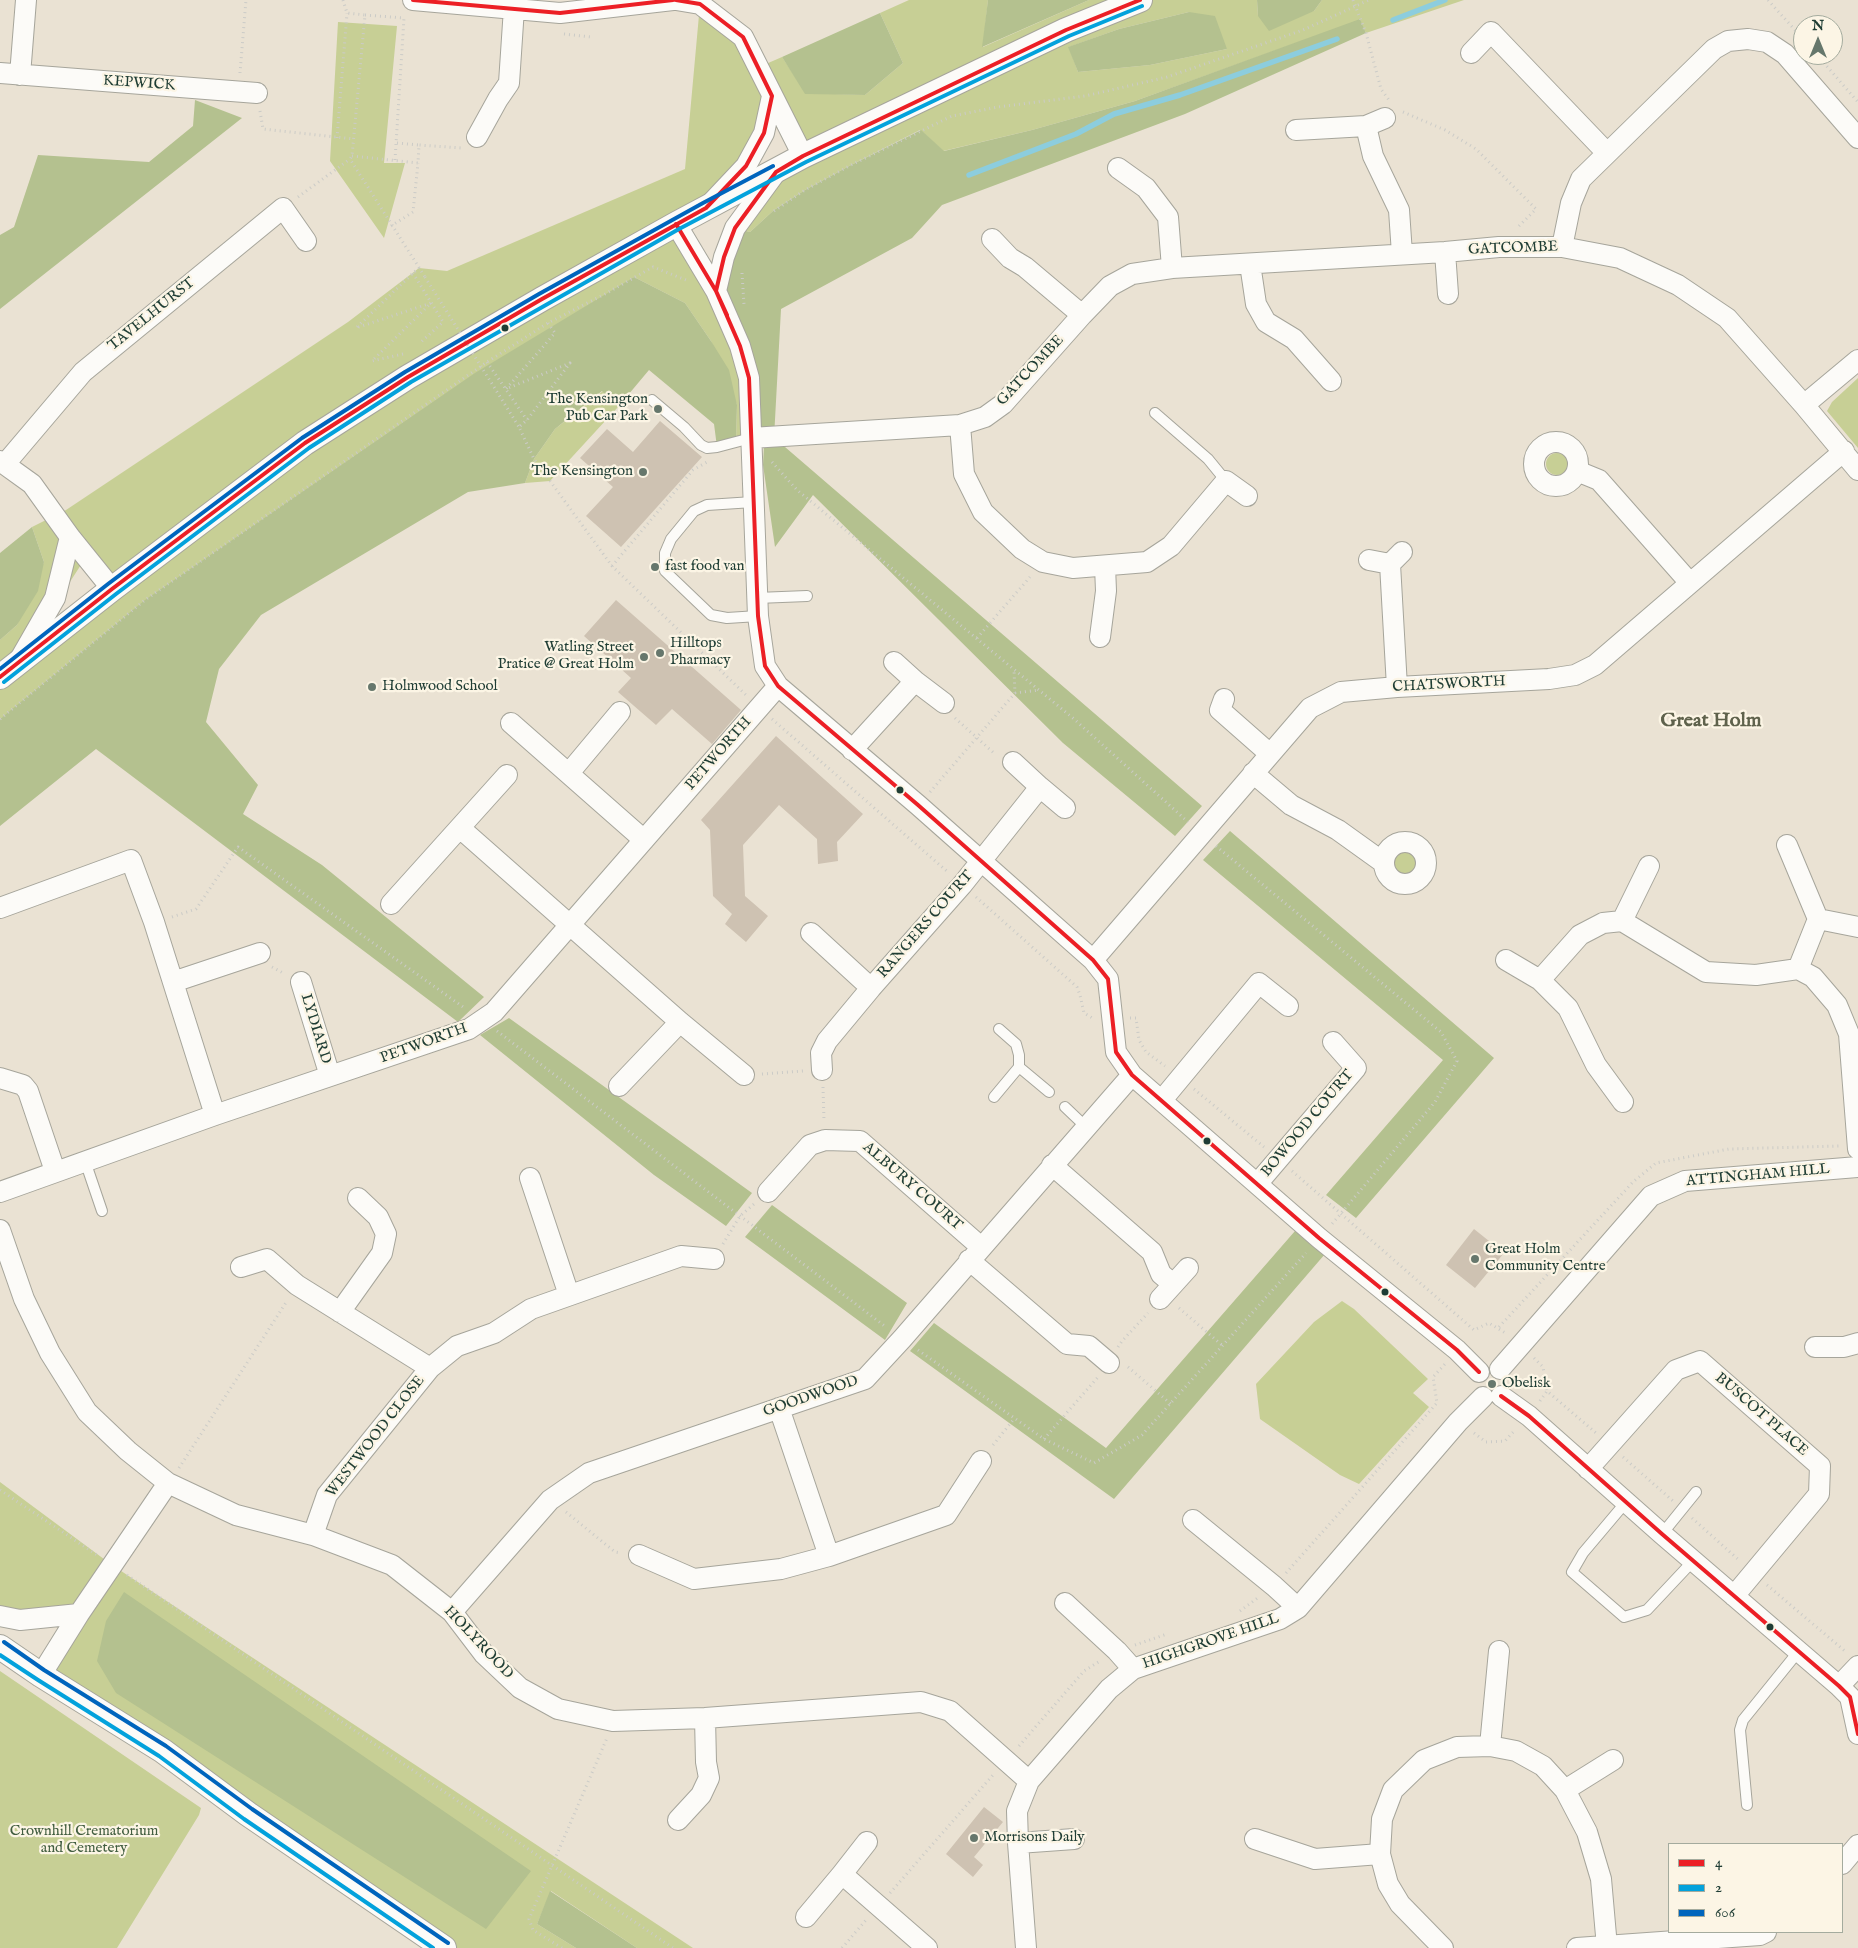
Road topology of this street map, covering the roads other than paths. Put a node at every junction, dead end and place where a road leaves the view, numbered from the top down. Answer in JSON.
{"nodes":[{"id":1,"x":26,"y":0,"type":"edge"},
{"id":2,"x":414,"y":0,"type":"edge"},
{"id":3,"x":674,"y":0,"type":"edge"},
{"id":4,"x":1140,"y":0,"type":"edge"},
{"id":5,"x":701,"y":2,"type":"edge"},
{"id":6,"x":514,"y":8,"type":"junction"},
{"id":7,"x":1471,"y":53,"type":"dead end"},
{"id":8,"x":0,"y":73,"type":"edge"},
{"id":9,"x":20,"y":75,"type":"junction"},
{"id":10,"x":247,"y":92,"type":"road end"},
{"id":11,"x":772,"y":96,"type":"junction"},
{"id":12,"x":1296,"y":130,"type":"dead end"},
{"id":13,"x":478,"y":137,"type":"road end"},
{"id":14,"x":1858,"y":138,"type":"edge"},
{"id":15,"x":1606,"y":152,"type":"junction"},
{"id":16,"x":803,"y":156,"type":"junction"},
{"id":17,"x":1118,"y":168,"type":"dead end"},
{"id":18,"x":776,"y":172,"type":"junction"},
{"id":19,"x":706,"y":208,"type":"junction"},
{"id":20,"x":676,"y":224,"type":"junction"},
{"id":21,"x":992,"y":239,"type":"dead end"},
{"id":22,"x":306,"y":241,"type":"dead end"},
{"id":23,"x":1562,"y":247,"type":"junction"},
{"id":24,"x":1445,"y":252,"type":"junction"},
{"id":25,"x":1402,"y":254,"type":"junction"},
{"id":26,"x":1250,"y":264,"type":"junction"},
{"id":27,"x":1172,"y":268,"type":"junction"},
{"id":28,"x":716,"y":291,"type":"junction"},
{"id":29,"x":1448,"y":294,"type":"dead end"},
{"id":30,"x":1082,"y":315,"type":"junction"},
{"id":31,"x":1858,"y":360,"type":"edge"},
{"id":32,"x":1331,"y":381,"type":"dead end"},
{"id":33,"x":652,"y":400,"type":"dead end"},
{"id":34,"x":1804,"y":405,"type":"junction"},
{"id":35,"x":1155,"y":413,"type":"dead end"},
{"id":36,"x":960,"y":425,"type":"junction"},
{"id":37,"x":751,"y":438,"type":"junction"},
{"id":38,"x":1844,"y":451,"type":"junction"},
{"id":39,"x":3,"y":463,"type":"edge"},
{"id":40,"x":1858,"y":470,"type":"edge"},
{"id":41,"x":1577,"y":471,"type":"dead end"},
{"id":42,"x":1226,"y":481,"type":"junction"},
{"id":43,"x":1247,"y":496,"type":"dead end"},
{"id":44,"x":753,"y":502,"type":"junction"},
{"id":45,"x":70,"y":537,"type":"junction"},
{"id":46,"x":1370,"y":560,"type":"dead end"},
{"id":47,"x":1104,"y":566,"type":"junction"},
{"id":48,"x":1690,"y":583,"type":"junction"},
{"id":49,"x":112,"y":589,"type":"junction"},
{"id":50,"x":807,"y":596,"type":"dead end"},
{"id":51,"x":758,"y":607,"type":"junction"},
{"id":52,"x":1100,"y":637,"type":"dead end"},
{"id":53,"x":18,"y":662,"type":"junction"},
{"id":54,"x":894,"y":662,"type":"dead end"},
{"id":55,"x":0,"y":677,"type":"edge"},
{"id":56,"x":915,"y":681,"type":"junction"},
{"id":57,"x":778,"y":686,"type":"junction"},
{"id":58,"x":1397,"y":687,"type":"junction"},
{"id":59,"x":944,"y":703,"type":"road end"},
{"id":60,"x":1216,"y":707,"type":"dead end"},
{"id":61,"x":620,"y":712,"type":"dead end"},
{"id":62,"x":511,"y":723,"type":"dead end"},
{"id":63,"x":852,"y":750,"type":"junction"},
{"id":64,"x":1270,"y":754,"type":"junction"},
{"id":65,"x":1013,"y":762,"type":"road end"},
{"id":66,"x":569,"y":772,"type":"junction"},
{"id":67,"x":1253,"y":773,"type":"junction"},
{"id":68,"x":507,"y":775,"type":"dead end"},
{"id":69,"x":1040,"y":787,"type":"junction"},
{"id":70,"x":1065,"y":808,"type":"dead end"},
{"id":71,"x":460,"y":828,"type":"junction"},
{"id":72,"x":644,"y":840,"type":"junction"},
{"id":73,"x":1787,"y":845,"type":"dead end"},
{"id":74,"x":980,"y":861,"type":"junction"},
{"id":75,"x":1384,"y":863,"type":"dead end"},
{"id":76,"x":1649,"y":866,"type":"dead end"},
{"id":77,"x":391,"y":904,"type":"dead end"},
{"id":78,"x":0,"y":908,"type":"edge"},
{"id":79,"x":1818,"y":919,"type":"junction"},
{"id":80,"x":1622,"y":921,"type":"junction"},
{"id":81,"x":569,"y":924,"type":"junction"},
{"id":82,"x":1858,"y":927,"type":"edge"},
{"id":83,"x":811,"y":933,"type":"dead end"},
{"id":84,"x":255,"y":955,"type":"road end"},
{"id":85,"x":1093,"y":960,"type":"junction"},
{"id":86,"x":1506,"y":960,"type":"dead end"},
{"id":87,"x":1798,"y":969,"type":"junction"},
{"id":88,"x":1540,"y":980,"type":"junction"},
{"id":89,"x":173,"y":982,"type":"junction"},
{"id":90,"x":301,"y":982,"type":"road end"},
{"id":91,"x":871,"y":988,"type":"junction"},
{"id":92,"x":1288,"y":1006,"type":"dead end"},
{"id":93,"x":680,"y":1022,"type":"junction"},
{"id":94,"x":999,"y":1029,"type":"dead end"},
{"id":95,"x":1333,"y":1042,"type":"dead end"},
{"id":96,"x":1019,"y":1067,"type":"junction"},
{"id":97,"x":822,"y":1070,"type":"road end"},
{"id":98,"x":744,"y":1075,"type":"road end"},
{"id":99,"x":1132,"y":1075,"type":"junction"},
{"id":100,"x":330,"y":1076,"type":"junction"},
{"id":101,"x":0,"y":1078,"type":"edge"},
{"id":102,"x":619,"y":1086,"type":"dead end"},
{"id":103,"x":1048,"y":1092,"type":"dead end"},
{"id":104,"x":994,"y":1097,"type":"dead end"},
{"id":105,"x":1162,"y":1100,"type":"junction"},
{"id":106,"x":1623,"y":1102,"type":"dead end"},
{"id":107,"x":1065,"y":1107,"type":"dead end"},
{"id":108,"x":215,"y":1115,"type":"junction"},
{"id":109,"x":1086,"y":1126,"type":"junction"},
{"id":110,"x":1858,"y":1149,"type":"edge"},
{"id":111,"x":85,"y":1161,"type":"junction"},
{"id":112,"x":1052,"y":1165,"type":"junction"},
{"id":113,"x":1858,"y":1167,"type":"edge"},
{"id":114,"x":55,"y":1171,"type":"junction"},
{"id":115,"x":530,"y":1178,"type":"dead end"},
{"id":116,"x":1257,"y":1184,"type":"junction"},
{"id":117,"x":0,"y":1192,"type":"edge"},
{"id":118,"x":768,"y":1192,"type":"road end"},
{"id":119,"x":358,"y":1198,"type":"dead end"},
{"id":120,"x":102,"y":1211,"type":"dead end"},
{"id":121,"x":0,"y":1230,"type":"edge"},
{"id":122,"x":975,"y":1254,"type":"junction"},
{"id":123,"x":714,"y":1259,"type":"road end"},
{"id":124,"x":241,"y":1267,"type":"dead end"},
{"id":125,"x":1188,"y":1268,"type":"dead end"},
{"id":126,"x":570,"y":1295,"type":"junction"},
{"id":127,"x":340,"y":1312,"type":"junction"},
{"id":128,"x":1858,"y":1344,"type":"edge"},
{"id":129,"x":1815,"y":1347,"type":"dead end"},
{"id":130,"x":1112,"y":1359,"type":"road end"},
{"id":131,"x":430,"y":1368,"type":"junction"},
{"id":132,"x":1500,"y":1369,"type":"junction"},
{"id":133,"x":1479,"y":1372,"type":"junction"},
{"id":134,"x":1492,"y":1396,"type":"junction"},
{"id":135,"x":779,"y":1408,"type":"junction"},
{"id":136,"x":981,"y":1461,"type":"road end"},
{"id":137,"x":1588,"y":1470,"type":"junction"},
{"id":138,"x":168,"y":1482,"type":"junction"},
{"id":139,"x":1696,"y":1492,"type":"dead end"},
{"id":140,"x":1626,"y":1502,"type":"junction"},
{"id":141,"x":1193,"y":1520,"type":"dead end"},
{"id":142,"x":1662,"y":1534,"type":"junction"},
{"id":143,"x":313,"y":1535,"type":"junction"},
{"id":144,"x":639,"y":1555,"type":"road end"},
{"id":145,"x":829,"y":1556,"type":"junction"},
{"id":146,"x":1693,"y":1561,"type":"junction"},
{"id":147,"x":1734,"y":1596,"type":"junction"},
{"id":148,"x":1065,"y":1603,"type":"dead end"},
{"id":149,"x":1298,"y":1608,"type":"junction"},
{"id":150,"x":452,"y":1612,"type":"junction"},
{"id":151,"x":79,"y":1614,"type":"junction"},
{"id":152,"x":0,"y":1616,"type":"edge"},
{"id":153,"x":0,"y":1647,"type":"edge"},
{"id":154,"x":1499,"y":1651,"type":"dead end"},
{"id":155,"x":1798,"y":1652,"type":"junction"},
{"id":156,"x":1858,"y":1666,"type":"edge"},
{"id":157,"x":1134,"y":1670,"type":"junction"},
{"id":158,"x":41,"y":1675,"type":"junction"},
{"id":159,"x":1840,"y":1686,"type":"junction"},
{"id":160,"x":706,"y":1718,"type":"junction"},
{"id":161,"x":1858,"y":1734,"type":"edge"},
{"id":162,"x":1490,"y":1746,"type":"junction"},
{"id":163,"x":1612,"y":1760,"type":"dead end"},
{"id":164,"x":1029,"y":1781,"type":"junction"},
{"id":165,"x":1564,"y":1790,"type":"junction"},
{"id":166,"x":1747,"y":1805,"type":"dead end"},
{"id":167,"x":678,"y":1820,"type":"dead end"},
{"id":168,"x":1074,"y":1840,"type":"dead end"},
{"id":169,"x":1255,"y":1840,"type":"dead end"},
{"id":170,"x":867,"y":1842,"type":"dead end"},
{"id":171,"x":1018,"y":1843,"type":"junction"},
{"id":172,"x":1858,"y":1845,"type":"edge"},
{"id":173,"x":1380,"y":1854,"type":"junction"},
{"id":174,"x":1843,"y":1863,"type":"edge"},
{"id":175,"x":842,"y":1874,"type":"junction"},
{"id":176,"x":806,"y":1917,"type":"dead end"},
{"id":177,"x":1763,"y":1933,"type":"edge"},
{"id":178,"x":1608,"y":1947,"type":"junction"},
{"id":179,"x":444,"y":1948,"type":"edge"},
{"id":180,"x":927,"y":1948,"type":"edge"},
{"id":181,"x":1024,"y":1948,"type":"edge"},
{"id":182,"x":1442,"y":1948,"type":"edge"},
{"id":183,"x":1577,"y":1948,"type":"edge"}],
"edges":[{"from":1,"to":9,"type":"street"},
{"from":2,"to":6,"type":"street"},
{"from":3,"to":5,"type":"street"},
{"from":3,"to":6,"type":"street"},
{"from":4,"to":16,"type":"street"},
{"from":5,"to":11,"type":"street"},
{"from":6,"to":13,"type":"street"},
{"from":7,"to":15,"type":"street"},
{"from":8,"to":9,"type":"street","name":"KEPWICK"},
{"from":9,"to":10,"type":"street","name":"KEPWICK"},
{"from":11,"to":16,"type":"street"},
{"from":11,"to":19,"type":"street"},
{"from":12,"to":25,"type":"street"},
{"from":14,"to":15,"type":"street"},
{"from":15,"to":23,"type":"street"},
{"from":16,"to":18,"type":"street"},
{"from":17,"to":27,"type":"street"},
{"from":18,"to":19,"type":"street"},
{"from":18,"to":28,"type":"street"},
{"from":19,"to":20,"type":"street"},
{"from":20,"to":28,"type":"street"},
{"from":20,"to":49,"type":"street"},
{"from":21,"to":30,"type":"street"},
{"from":22,"to":39,"type":"street","name":"TAVELHURST"},
{"from":23,"to":24,"type":"street","name":"GATCOMBE"},
{"from":23,"to":34,"type":"street","name":"GATCOMBE"},
{"from":24,"to":25,"type":"street","name":"GATCOMBE"},
{"from":24,"to":29,"type":"street"},
{"from":25,"to":26,"type":"street","name":"GATCOMBE"},
{"from":26,"to":27,"type":"street","name":"GATCOMBE"},
{"from":26,"to":32,"type":"street"},
{"from":27,"to":30,"type":"street","name":"GATCOMBE"},
{"from":28,"to":37,"type":"street"},
{"from":30,"to":36,"type":"street","name":"GATCOMBE"},
{"from":31,"to":34,"type":"street"},
{"from":33,"to":37,"type":"lane"},
{"from":34,"to":38,"type":"street","name":"GATCOMBE"},
{"from":35,"to":42,"type":"lane"},
{"from":36,"to":37,"type":"street","name":"GATCOMBE"},
{"from":36,"to":47,"type":"street"},
{"from":37,"to":44,"type":"street"},
{"from":38,"to":40,"type":"street","name":"GATCOMBE"},
{"from":38,"to":48,"type":"street","name":"CHATSWORTH"},
{"from":39,"to":45,"type":"street"},
{"from":41,"to":48,"type":"street"},
{"from":42,"to":43,"type":"street"},
{"from":42,"to":47,"type":"street"},
{"from":44,"to":51,"type":"street"},
{"from":44,"to":51,"type":"lane"},
{"from":45,"to":49,"type":"street"},
{"from":45,"to":53,"type":"street"},
{"from":46,"to":58,"type":"street"},
{"from":47,"to":52,"type":"street"},
{"from":48,"to":58,"type":"street","name":"CHATSWORTH"},
{"from":49,"to":53,"type":"street"},
{"from":50,"to":51,"type":"lane"},
{"from":51,"to":57,"type":"street"},
{"from":53,"to":55,"type":"street"},
{"from":54,"to":56,"type":"street"},
{"from":56,"to":59,"type":"street"},
{"from":56,"to":63,"type":"street"},
{"from":57,"to":63,"type":"street"},
{"from":57,"to":72,"type":"street","name":"PETWORTH"},
{"from":58,"to":64,"type":"street","name":"CHATSWORTH"},
{"from":60,"to":64,"type":"street"},
{"from":61,"to":66,"type":"street"},
{"from":62,"to":66,"type":"street"},
{"from":63,"to":74,"type":"street"},
{"from":64,"to":67,"type":"street","name":"CHATSWORTH"},
{"from":65,"to":69,"type":"street"},
{"from":66,"to":72,"type":"street"},
{"from":67,"to":75,"type":"street"},
{"from":67,"to":85,"type":"street","name":"CHATSWORTH"},
{"from":68,"to":71,"type":"street"},
{"from":69,"to":70,"type":"street"},
{"from":69,"to":74,"type":"street","name":"RANGERS COURT"},
{"from":71,"to":77,"type":"street"},
{"from":71,"to":81,"type":"street"},
{"from":72,"to":81,"type":"street","name":"PETWORTH"},
{"from":73,"to":79,"type":"street"},
{"from":74,"to":85,"type":"street"},
{"from":74,"to":91,"type":"street","name":"RANGERS COURT"},
{"from":76,"to":80,"type":"street"},
{"from":78,"to":89,"type":"street"},
{"from":79,"to":82,"type":"street"},
{"from":79,"to":87,"type":"street"},
{"from":80,"to":87,"type":"street"},
{"from":80,"to":88,"type":"street"},
{"from":81,"to":93,"type":"street"},
{"from":81,"to":100,"type":"street","name":"PETWORTH"},
{"from":83,"to":91,"type":"street","name":"RANGERS COURT"},
{"from":84,"to":89,"type":"street"},
{"from":85,"to":99,"type":"street"},
{"from":86,"to":88,"type":"street"},
{"from":87,"to":110,"type":"street"},
{"from":88,"to":106,"type":"street"},
{"from":89,"to":108,"type":"street"},
{"from":90,"to":100,"type":"street","name":"LYDIARD"},
{"from":91,"to":97,"type":"street","name":"RANGERS COURT"},
{"from":92,"to":105,"type":"street"},
{"from":93,"to":98,"type":"street"},
{"from":93,"to":102,"type":"street"},
{"from":94,"to":96,"type":"lane"},
{"from":95,"to":116,"type":"street","name":"BOWOOD COURT"},
{"from":96,"to":103,"type":"lane"},
{"from":96,"to":104,"type":"lane"},
{"from":99,"to":105,"type":"street"},
{"from":99,"to":109,"type":"street","name":"GOODWOOD"},
{"from":100,"to":108,"type":"street","name":"PETWORTH"},
{"from":101,"to":114,"type":"street"},
{"from":105,"to":116,"type":"street"},
{"from":107,"to":109,"type":"lane"},
{"from":108,"to":111,"type":"street","name":"PETWORTH"},
{"from":109,"to":112,"type":"street","name":"GOODWOOD"},
{"from":111,"to":114,"type":"street","name":"PETWORTH"},
{"from":111,"to":120,"type":"lane"},
{"from":112,"to":122,"type":"street","name":"GOODWOOD"},
{"from":112,"to":125,"type":"street"},
{"from":113,"to":132,"type":"street","name":"ATTINGHAM HILL"},
{"from":114,"to":117,"type":"street","name":"PETWORTH"},
{"from":115,"to":126,"type":"street"},
{"from":116,"to":133,"type":"street"},
{"from":118,"to":122,"type":"street","name":"ALBURY COURT"},
{"from":119,"to":127,"type":"street"},
{"from":121,"to":138,"type":"street","name":"HOLYROOD"},
{"from":122,"to":130,"type":"street","name":"ALBURY COURT"},
{"from":122,"to":135,"type":"street","name":"GOODWOOD"},
{"from":123,"to":126,"type":"street","name":"WESTWOOD CLOSE"},
{"from":124,"to":127,"type":"street","name":"WESTWOOD CLOSE"},
{"from":126,"to":131,"type":"street","name":"WESTWOOD CLOSE"},
{"from":127,"to":131,"type":"street","name":"WESTWOOD CLOSE"},
{"from":128,"to":129,"type":"street"},
{"from":131,"to":143,"type":"street","name":"WESTWOOD CLOSE"},
{"from":132,"to":133,"type":"street"},
{"from":132,"to":134,"type":"street"},
{"from":133,"to":134,"type":"street"},
{"from":134,"to":137,"type":"street"},
{"from":134,"to":149,"type":"street","name":"HIGHGROVE HILL"},
{"from":135,"to":145,"type":"street"},
{"from":135,"to":150,"type":"street","name":"GOODWOOD"},
{"from":136,"to":145,"type":"street"},
{"from":137,"to":140,"type":"street"},
{"from":137,"to":147,"type":"street","name":"BUSCOT PLACE"},
{"from":138,"to":143,"type":"street","name":"HOLYROOD"},
{"from":138,"to":151,"type":"street"},
{"from":139,"to":142,"type":"lane"},
{"from":140,"to":142,"type":"street"},
{"from":140,"to":146,"type":"lane"},
{"from":141,"to":149,"type":"street"},
{"from":142,"to":146,"type":"street"},
{"from":143,"to":150,"type":"street","name":"HOLYROOD"},
{"from":144,"to":145,"type":"street"},
{"from":146,"to":147,"type":"street"},
{"from":147,"to":155,"type":"street"},
{"from":148,"to":157,"type":"street"},
{"from":149,"to":157,"type":"street","name":"HIGHGROVE HILL"},
{"from":150,"to":160,"type":"street","name":"HOLYROOD"},
{"from":151,"to":152,"type":"street"},
{"from":151,"to":158,"type":"street"},
{"from":153,"to":158,"type":"street"},
{"from":154,"to":162,"type":"street"},
{"from":155,"to":159,"type":"street"},
{"from":155,"to":166,"type":"lane"},
{"from":156,"to":159,"type":"street"},
{"from":157,"to":164,"type":"street","name":"HIGHGROVE HILL"},
{"from":158,"to":179,"type":"street"},
{"from":159,"to":161,"type":"street"},
{"from":160,"to":164,"type":"street","name":"HOLYROOD"},
{"from":160,"to":167,"type":"street"},
{"from":162,"to":165,"type":"street"},
{"from":162,"to":173,"type":"street"},
{"from":163,"to":165,"type":"street"},
{"from":164,"to":171,"type":"street","name":"HIGHGROVE HILL"},
{"from":165,"to":178,"type":"street"},
{"from":168,"to":171,"type":"street"},
{"from":169,"to":173,"type":"street"},
{"from":170,"to":175,"type":"street"},
{"from":171,"to":181,"type":"street","name":"HIGHGROVE HILL"},
{"from":172,"to":174,"type":"street"},
{"from":173,"to":182,"type":"street"},
{"from":175,"to":176,"type":"street"},
{"from":175,"to":180,"type":"street"},
{"from":177,"to":178,"type":"street"},
{"from":178,"to":183,"type":"street"}]}
